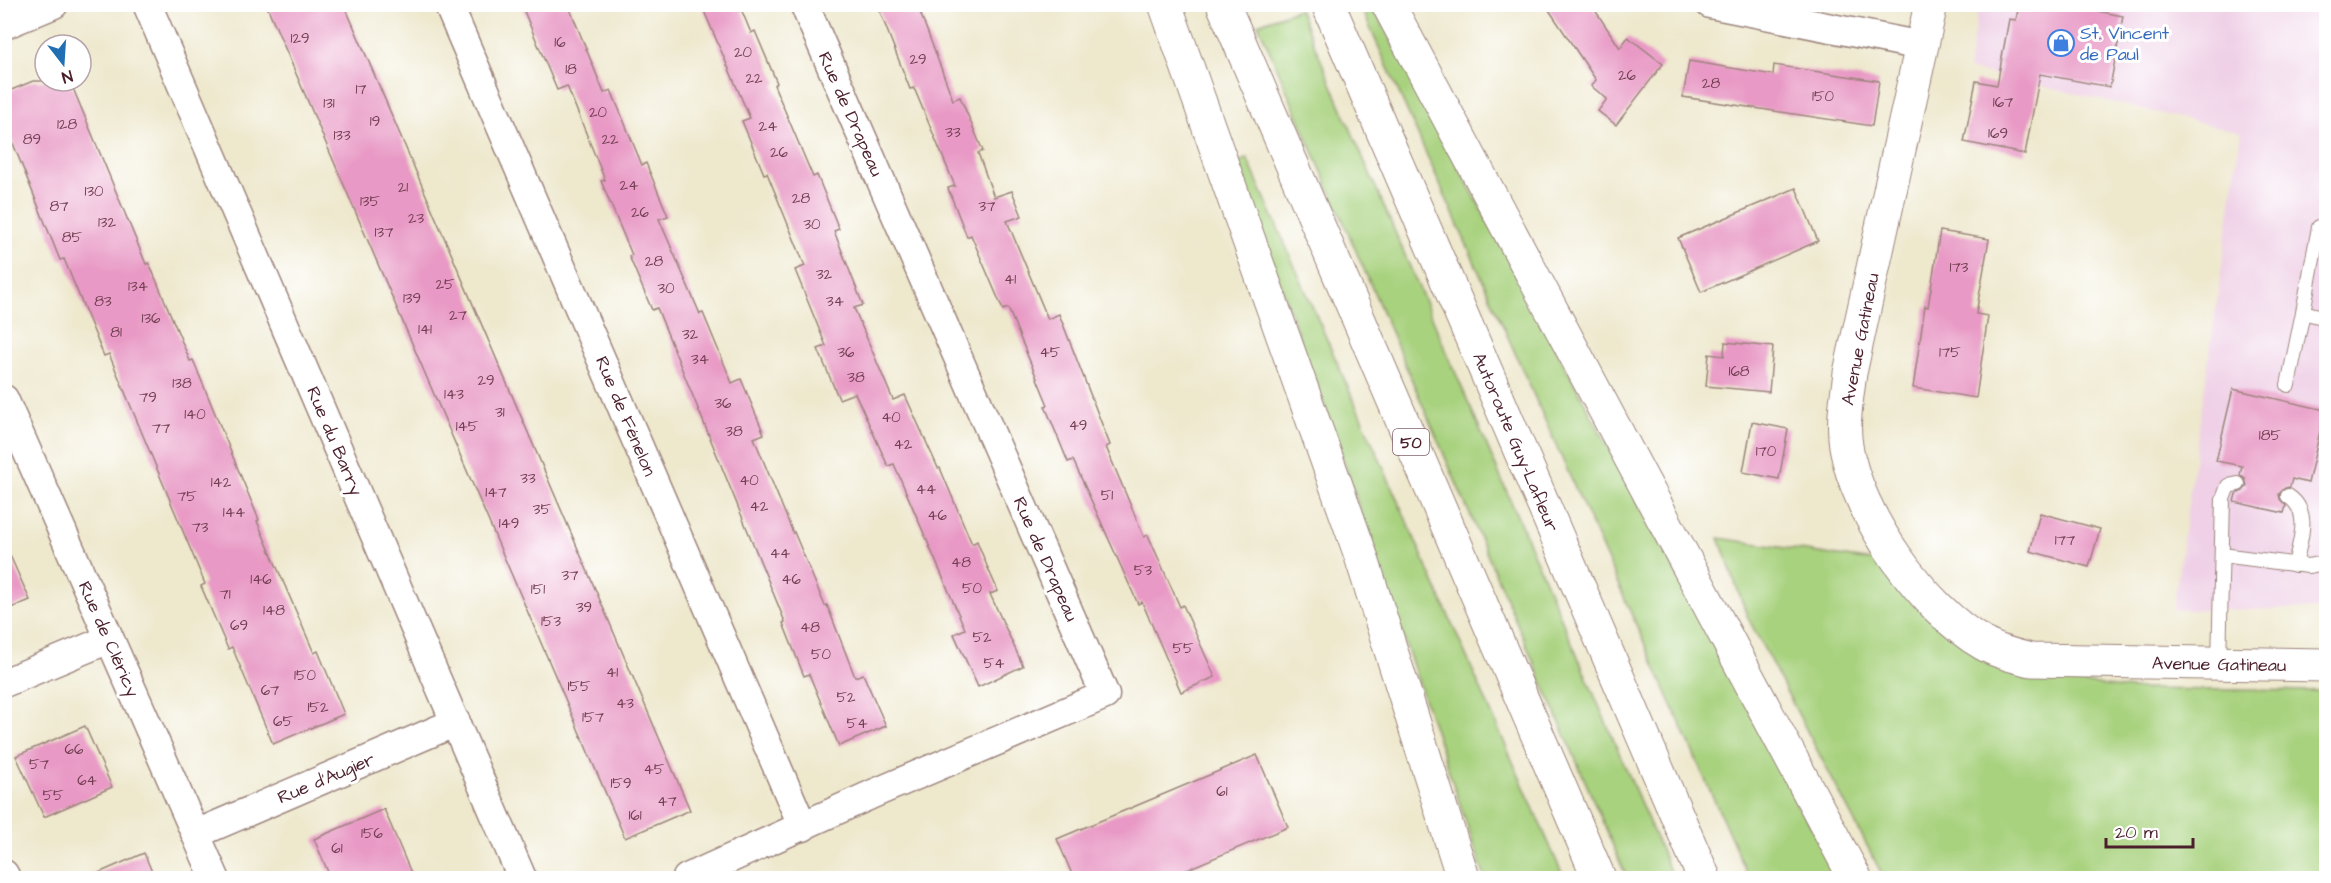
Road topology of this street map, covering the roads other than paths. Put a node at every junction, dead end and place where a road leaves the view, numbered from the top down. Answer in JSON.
{"nodes":[{"id":1,"x":54,"y":4,"type":"edge"},
{"id":2,"x":147,"y":4,"type":"edge"},
{"id":3,"x":448,"y":4,"type":"edge"},
{"id":4,"x":804,"y":4,"type":"edge"},
{"id":5,"x":1165,"y":4,"type":"edge"},
{"id":6,"x":1223,"y":4,"type":"edge"},
{"id":7,"x":1328,"y":4,"type":"edge"},
{"id":8,"x":1388,"y":4,"type":"edge"},
{"id":9,"x":1710,"y":4,"type":"edge"},
{"id":10,"x":1931,"y":4,"type":"edge"},
{"id":11,"x":4,"y":25,"type":"edge"},
{"id":12,"x":1922,"y":46,"type":"junction"},
{"id":13,"x":2326,"y":229,"type":"edge"},
{"id":14,"x":2303,"y":312,"type":"junction"},
{"id":15,"x":2326,"y":318,"type":"edge"},
{"id":16,"x":2288,"y":385,"type":"dead end"},
{"id":17,"x":4,"y":399,"type":"edge"},
{"id":18,"x":2238,"y":484,"type":"dead end"},
{"id":19,"x":2288,"y":496,"type":"dead end"},
{"id":20,"x":2222,"y":555,"type":"junction"},
{"id":21,"x":2326,"y":563,"type":"edge"},
{"id":22,"x":2295,"y":564,"type":"junction"},
{"id":23,"x":109,"y":639,"type":"junction"},
{"id":24,"x":2219,"y":664,"type":"junction"},
{"id":25,"x":2326,"y":665,"type":"edge"},
{"id":26,"x":4,"y":683,"type":"edge"},
{"id":27,"x":456,"y":722,"type":"junction"},
{"id":28,"x":803,"y":827,"type":"junction"},
{"id":29,"x":196,"y":834,"type":"junction"},
{"id":30,"x":4,"y":874,"type":"edge"},
{"id":31,"x":1461,"y":876,"type":"edge"},
{"id":32,"x":6,"y":879,"type":"edge"},
{"id":33,"x":215,"y":879,"type":"edge"},
{"id":34,"x":522,"y":879,"type":"edge"},
{"id":35,"x":687,"y":879,"type":"edge"},
{"id":36,"x":1599,"y":879,"type":"edge"},
{"id":37,"x":1704,"y":879,"type":"edge"},
{"id":38,"x":1856,"y":879,"type":"edge"}],
"edges":[{"from":1,"to":11,"type":"street"},
{"from":2,"to":27,"type":"street","name":"Rue du Barry"},
{"from":3,"to":28,"type":"street","name":"Rue de Fénelon"},
{"from":4,"to":28,"type":"street","name":"Rue de Drapeau"},
{"from":5,"to":31,"type":"main road"},
{"from":6,"to":36,"type":"main road","number":"50"},
{"from":7,"to":37,"type":"main road","name":"Autoroute Guy-Lafleur"},
{"from":8,"to":38,"type":"main road"},
{"from":9,"to":12,"type":"street"},
{"from":10,"to":12,"type":"main road","name":"Avenue Gatineau"},
{"from":12,"to":24,"type":"main road","name":"Avenue Gatineau"},
{"from":13,"to":14,"type":"lane"},
{"from":14,"to":15,"type":"lane"},
{"from":14,"to":16,"type":"lane"},
{"from":17,"to":23,"type":"street","name":"Rue de Cléricy"},
{"from":18,"to":20,"type":"lane"},
{"from":19,"to":22,"type":"lane"},
{"from":20,"to":22,"type":"lane"},
{"from":20,"to":24,"type":"lane"},
{"from":21,"to":22,"type":"lane"},
{"from":23,"to":26,"type":"street"},
{"from":23,"to":29,"type":"street","name":"Rue de Cléricy"},
{"from":24,"to":25,"type":"main road","name":"Avenue Gatineau"},
{"from":27,"to":29,"type":"street","name":"Rue d'Augier"},
{"from":27,"to":34,"type":"street","name":"Rue du Barry"},
{"from":28,"to":35,"type":"street","name":"Rue de Drapeau"},
{"from":29,"to":33,"type":"street","name":"Rue de Cléricy"},
{"from":30,"to":32,"type":"street"}]}
